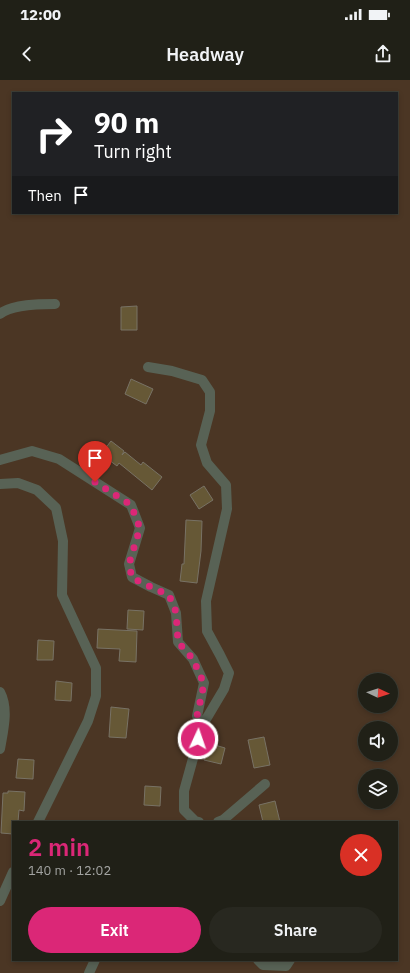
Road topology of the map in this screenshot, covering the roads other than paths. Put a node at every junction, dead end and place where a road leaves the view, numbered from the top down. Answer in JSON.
{"nodes":[{"id":1,"x":55,"y":304,"type":"dead end"},
{"id":2,"x":0,"y":314,"type":"edge"},
{"id":3,"x":148,"y":367,"type":"dead end"},
{"id":4,"x":0,"y":460,"type":"edge"},
{"id":5,"x":0,"y":484,"type":"edge"},
{"id":6,"x":0,"y":692,"type":"edge"},
{"id":7,"x":202,"y":726,"type":"junction"},
{"id":8,"x":0,"y":749,"type":"edge"},
{"id":9,"x":265,"y":784,"type":"dead end"},
{"id":10,"x":38,"y":821,"type":"edge"},
{"id":11,"x":195,"y":821,"type":"edge"},
{"id":12,"x":220,"y":821,"type":"edge"},
{"id":13,"x":12,"y":874,"type":"edge"},
{"id":14,"x":0,"y":901,"type":"edge"},
{"id":15,"x":95,"y":961,"type":"edge"},
{"id":16,"x":259,"y":961,"type":"edge"},
{"id":17,"x":289,"y":961,"type":"edge"},
{"id":18,"x":89,"y":973,"type":"edge"}],
"edges":[{"from":1,"to":2,"type":"street"},
{"from":3,"to":7,"type":"street"},
{"from":4,"to":7,"type":"street"},
{"from":5,"to":10,"type":"street"},
{"from":6,"to":8,"type":"street"},
{"from":7,"to":11,"type":"street"},
{"from":9,"to":12,"type":"street"},
{"from":13,"to":14,"type":"street"},
{"from":15,"to":18,"type":"street"},
{"from":16,"to":17,"type":"street"}]}
